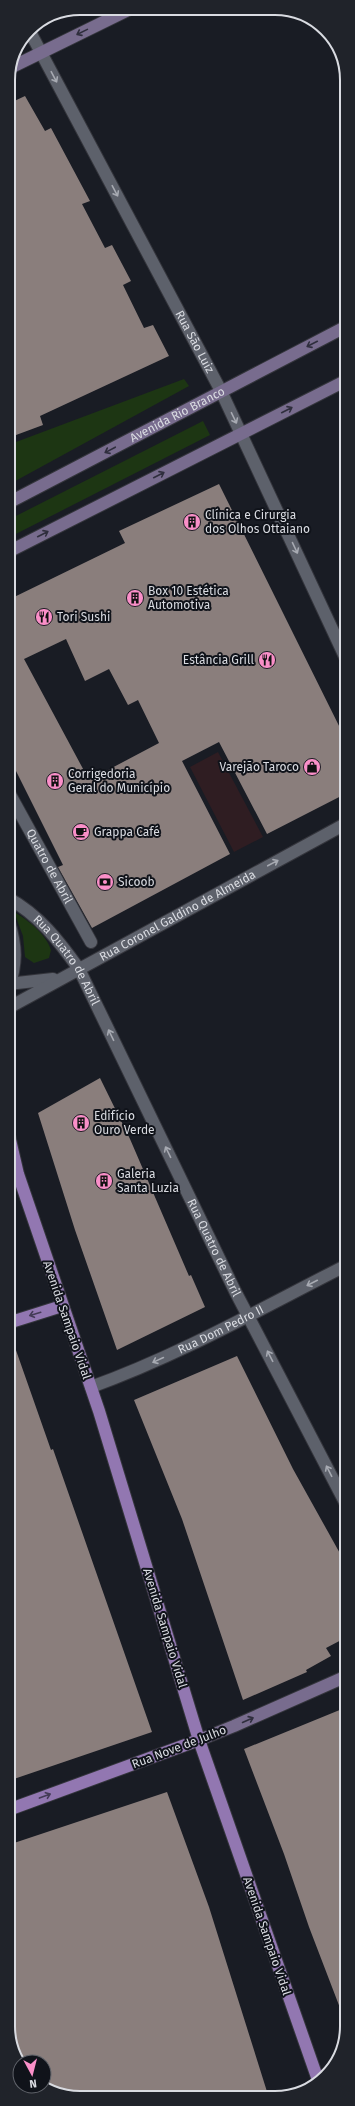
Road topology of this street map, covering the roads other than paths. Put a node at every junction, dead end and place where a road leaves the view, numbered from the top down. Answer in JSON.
{"nodes":[{"id":1,"x":118,"y":15,"type":"edge"},
{"id":2,"x":32,"y":36,"type":"edge"},
{"id":3,"x":41,"y":52,"type":"junction"},
{"id":4,"x":17,"y":64,"type":"edge"},
{"id":5,"x":340,"y":330,"type":"edge"},
{"id":6,"x":340,"y":384,"type":"edge"},
{"id":7,"x":221,"y":391,"type":"junction"},
{"id":8,"x":242,"y":433,"type":"junction"},
{"id":9,"x":15,"y":500,"type":"edge"},
{"id":10,"x":15,"y":548,"type":"edge"},
{"id":11,"x":340,"y":646,"type":"edge"},
{"id":12,"x":15,"y":804,"type":"edge"},
{"id":13,"x":340,"y":827,"type":"edge"},
{"id":14,"x":15,"y":902,"type":"edge"},
{"id":15,"x":91,"y":942,"type":"dead end"},
{"id":16,"x":15,"y":949,"type":"edge"},
{"id":17,"x":15,"y":967,"type":"edge"},
{"id":18,"x":79,"y":969,"type":"junction"},
{"id":19,"x":61,"y":978,"type":"junction"},
{"id":20,"x":15,"y":985,"type":"edge"},
{"id":21,"x":15,"y":1004,"type":"edge"},
{"id":22,"x":15,"y":1161,"type":"edge"},
{"id":23,"x":15,"y":1169,"type":"edge"},
{"id":24,"x":18,"y":1174,"type":"junction"},
{"id":25,"x":340,"y":1269,"type":"edge"},
{"id":26,"x":62,"y":1306,"type":"junction"},
{"id":27,"x":248,"y":1316,"type":"junction"},
{"id":28,"x":15,"y":1321,"type":"edge"},
{"id":29,"x":91,"y":1387,"type":"junction"},
{"id":30,"x":340,"y":1493,"type":"edge"},
{"id":31,"x":340,"y":1679,"type":"edge"},
{"id":32,"x":199,"y":1740,"type":"junction"},
{"id":33,"x":15,"y":1807,"type":"edge"},
{"id":34,"x":316,"y":2076,"type":"edge"}],
"edges":[{"from":1,"to":3,"type":"main road","one_way":true},
{"from":2,"to":3,"type":"street","name":"Rua São Luiz"},
{"from":3,"to":4,"type":"main road"},
{"from":3,"to":7,"type":"street","name":"Rua São Luiz","one_way":true},
{"from":5,"to":7,"type":"main road","name":"Avenida Rio Branco","one_way":true},
{"from":8,"to":6,"type":"main road","one_way":true},
{"from":7,"to":8,"type":"street","name":"Rua São Luiz","one_way":true},
{"from":7,"to":9,"type":"main road","name":"Avenida Rio Branco","one_way":true},
{"from":10,"to":8,"type":"main road","one_way":true},
{"from":8,"to":11,"type":"street","name":"Rua São Luiz","one_way":true},
{"from":12,"to":15,"type":"street","name":"Quatro de Abril"},
{"from":18,"to":13,"type":"street","name":"Rua Coronel Galdino de Almeida","one_way":true},
{"from":14,"to":18,"type":"street","name":"Rua Quatro de Abril"},
{"from":16,"to":17,"type":"street"},
{"from":18,"to":19,"type":"street","name":"Rua Coronel Galdino de Almeida"},
{"from":27,"to":18,"type":"street","name":"Rua Quatro de Abril","one_way":true},
{"from":19,"to":20,"type":"street"},
{"from":19,"to":21,"type":"street","name":"Rua Coronel Galdino de Almeida"},
{"from":22,"to":24,"type":"main road","name":"Avenida Sampaio Vidal"},
{"from":23,"to":24,"type":"main road","name":"Avenida Sampaio Vidal"},
{"from":24,"to":26,"type":"main road","name":"Avenida Sampaio Vidal"},
{"from":25,"to":27,"type":"street","name":"Rua Dom Pedro II","one_way":true},
{"from":26,"to":28,"type":"main road","one_way":true},
{"from":26,"to":29,"type":"main road","name":"Avenida Sampaio Vidal"},
{"from":27,"to":29,"type":"street","name":"Rua Dom Pedro II","one_way":true},
{"from":30,"to":27,"type":"street","name":"Rua Quatro de Abril","one_way":true},
{"from":29,"to":32,"type":"main road","name":"Avenida Sampaio Vidal"},
{"from":32,"to":31,"type":"main road","name":"Rua Nove de Julho","one_way":true},
{"from":33,"to":32,"type":"main road","name":"Rua Nove de Julho","one_way":true},
{"from":32,"to":34,"type":"main road","name":"Avenida Sampaio Vidal"}]}
